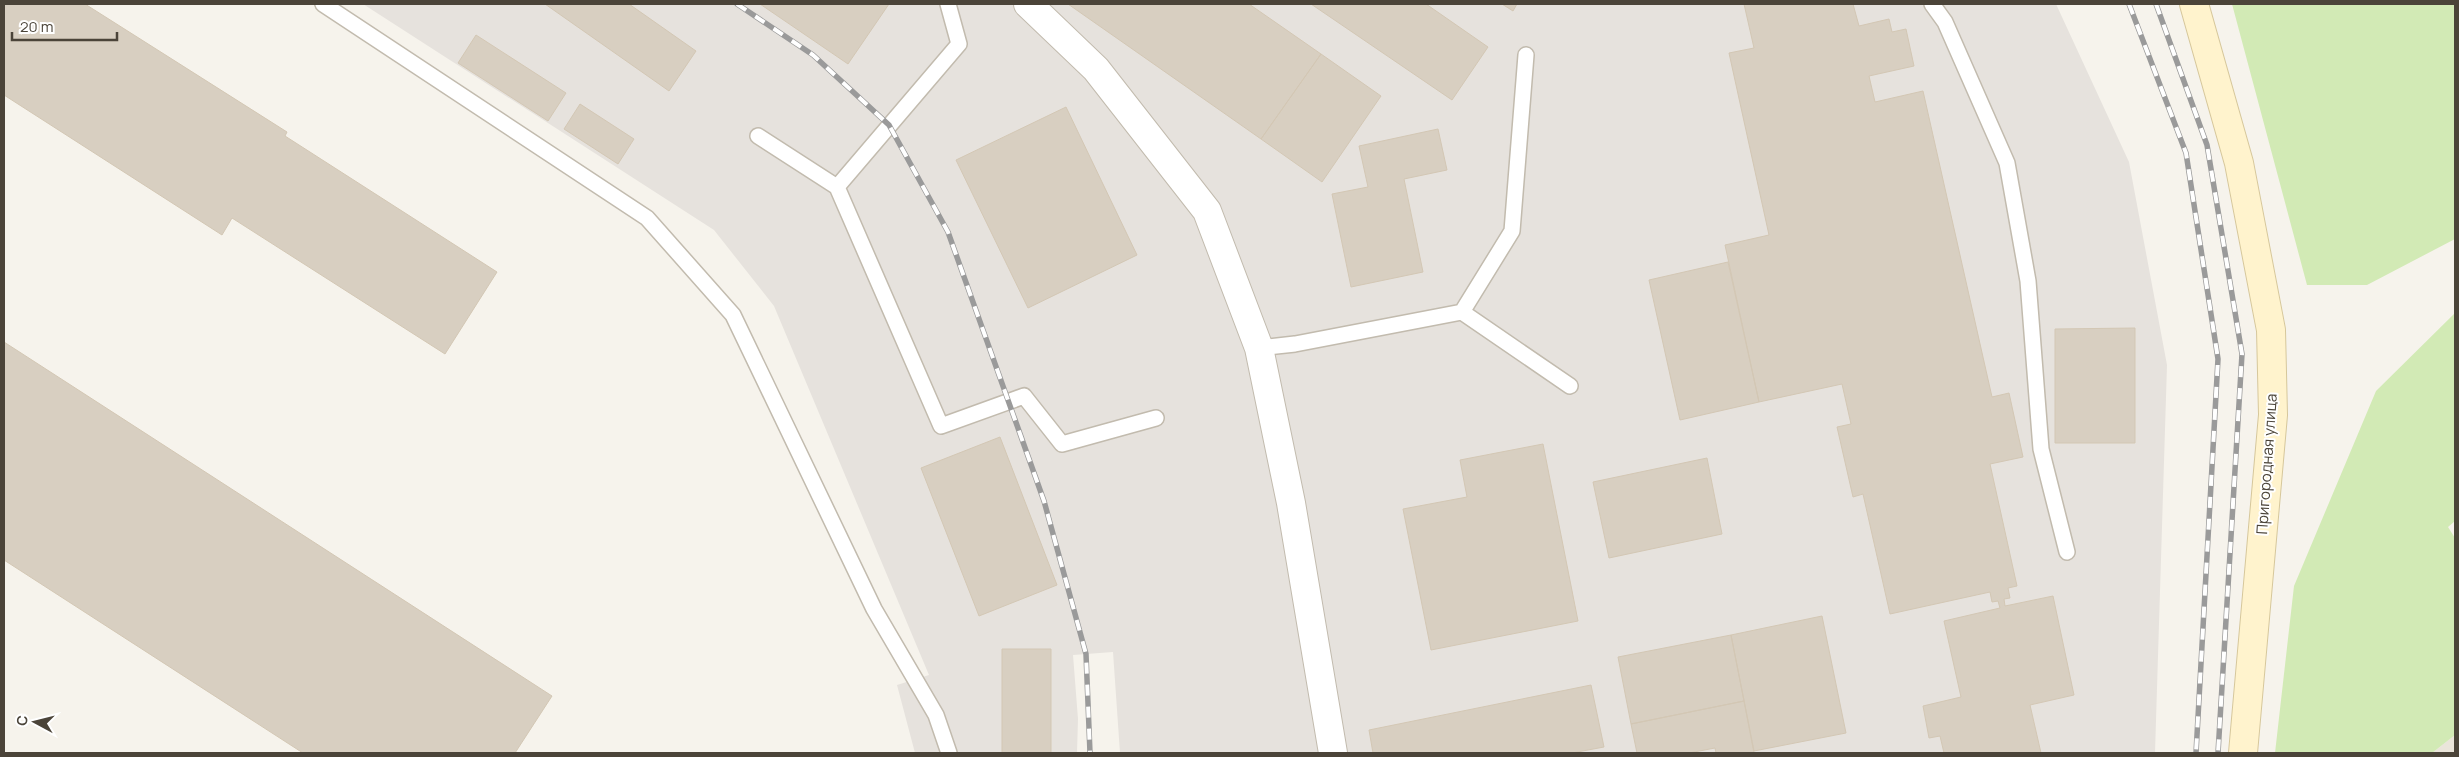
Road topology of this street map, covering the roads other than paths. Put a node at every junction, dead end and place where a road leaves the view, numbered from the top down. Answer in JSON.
{"nodes":[{"id":1,"x":323,"y":4,"type":"edge"},
{"id":2,"x":948,"y":4,"type":"edge"},
{"id":3,"x":1028,"y":4,"type":"edge"},
{"id":4,"x":1932,"y":4,"type":"edge"},
{"id":5,"x":2194,"y":4,"type":"edge"},
{"id":6,"x":1526,"y":55,"type":"dead end"},
{"id":7,"x":758,"y":136,"type":"dead end"},
{"id":8,"x":837,"y":187,"type":"junction"},
{"id":9,"x":1462,"y":312,"type":"junction"},
{"id":10,"x":1259,"y":348,"type":"junction"},
{"id":11,"x":1570,"y":386,"type":"dead end"},
{"id":12,"x":1156,"y":418,"type":"dead end"},
{"id":13,"x":2067,"y":552,"type":"dead end"},
{"id":14,"x":949,"y":753,"type":"edge"},
{"id":15,"x":1333,"y":753,"type":"edge"},
{"id":16,"x":2243,"y":753,"type":"edge"}],
"edges":[{"from":1,"to":14,"type":"lane"},
{"from":2,"to":8,"type":"lane"},
{"from":3,"to":10,"type":"street"},
{"from":4,"to":13,"type":"lane"},
{"from":5,"to":16,"type":"main road","name":"Пригородная улица"},
{"from":6,"to":9,"type":"lane"},
{"from":7,"to":8,"type":"lane"},
{"from":8,"to":12,"type":"lane"},
{"from":9,"to":10,"type":"lane"},
{"from":9,"to":11,"type":"lane"},
{"from":10,"to":15,"type":"street"}]}
